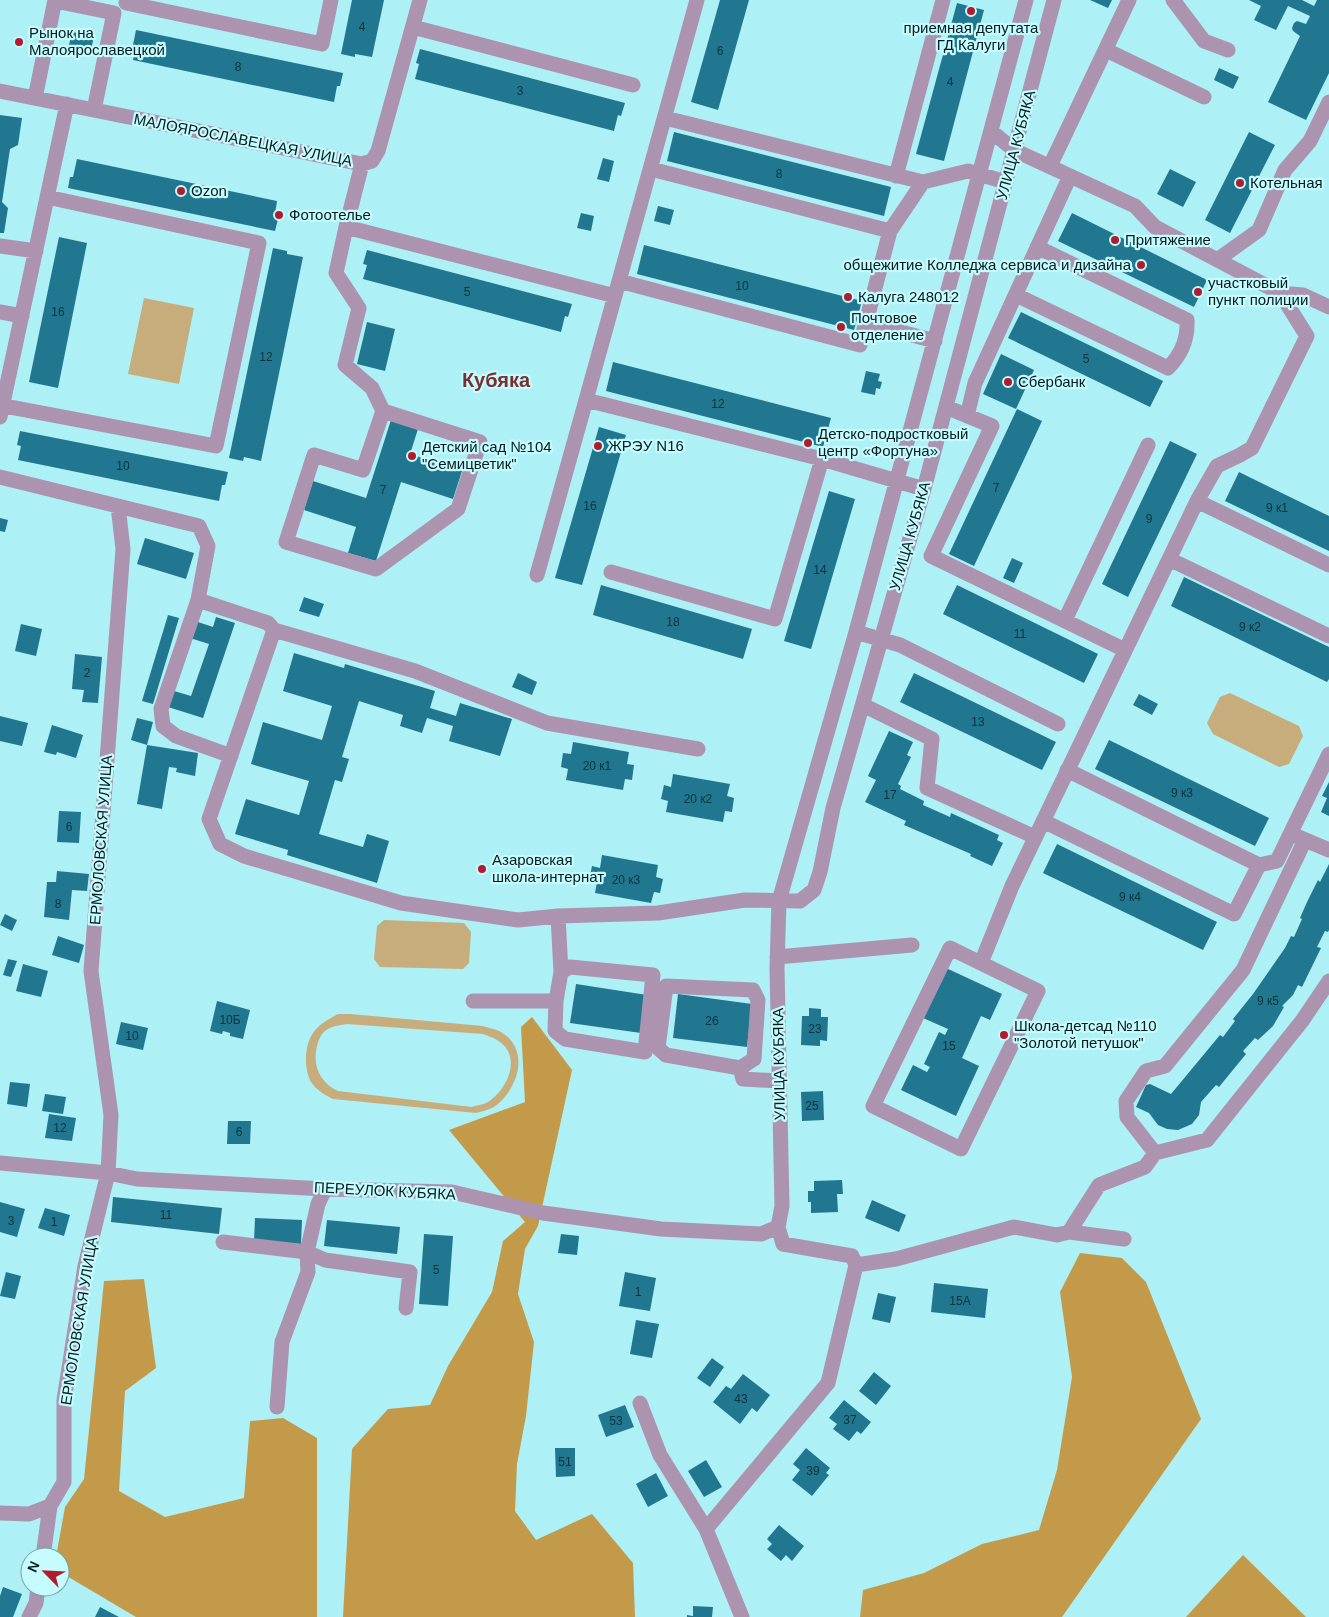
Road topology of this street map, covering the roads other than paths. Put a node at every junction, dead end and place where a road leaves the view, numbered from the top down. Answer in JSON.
{"nodes":[{"id":1,"x":55,"y":0,"type":"edge"},
{"id":2,"x":330,"y":0,"type":"edge"},
{"id":3,"x":420,"y":0,"type":"edge"},
{"id":4,"x":697,"y":0,"type":"edge"},
{"id":5,"x":943,"y":0,"type":"edge"},
{"id":6,"x":1026,"y":0,"type":"edge"},
{"id":7,"x":1054,"y":0,"type":"edge"},
{"id":8,"x":1129,"y":0,"type":"edge"},
{"id":9,"x":1173,"y":0,"type":"edge"},
{"id":10,"x":126,"y":2,"type":"edge"},
{"id":11,"x":114,"y":13,"type":"junction"},
{"id":12,"x":413,"y":27,"type":"junction"},
{"id":13,"x":1106,"y":50,"type":"junction"},
{"id":14,"x":1228,"y":50,"type":"dead end"},
{"id":15,"x":633,"y":85,"type":"dead end"},
{"id":16,"x":0,"y":91,"type":"edge"},
{"id":17,"x":1204,"y":96,"type":"dead end"},
{"id":18,"x":35,"y":98,"type":"junction"},
{"id":19,"x":1329,"y":102,"type":"edge"},
{"id":20,"x":67,"y":104,"type":"junction"},
{"id":21,"x":94,"y":110,"type":"junction"},
{"id":22,"x":665,"y":118,"type":"junction"},
{"id":23,"x":991,"y":131,"type":"junction"},
{"id":24,"x":1014,"y":150,"type":"junction"},
{"id":25,"x":362,"y":164,"type":"junction"},
{"id":26,"x":1050,"y":166,"type":"junction"},
{"id":27,"x":651,"y":169,"type":"junction"},
{"id":28,"x":979,"y":174,"type":"junction"},
{"id":29,"x":896,"y":176,"type":"junction"},
{"id":30,"x":1070,"y":176,"type":"junction"},
{"id":31,"x":923,"y":182,"type":"junction"},
{"id":32,"x":1006,"y":182,"type":"junction"},
{"id":33,"x":47,"y":197,"type":"junction"},
{"id":34,"x":346,"y":227,"type":"junction"},
{"id":35,"x":890,"y":231,"type":"junction"},
{"id":36,"x":0,"y":246,"type":"edge"},
{"id":37,"x":1037,"y":246,"type":"junction"},
{"id":38,"x":36,"y":251,"type":"junction"},
{"id":39,"x":1217,"y":260,"type":"junction"},
{"id":40,"x":619,"y":281,"type":"junction"},
{"id":41,"x":1280,"y":293,"type":"junction"},
{"id":42,"x":1016,"y":295,"type":"junction"},
{"id":43,"x":615,"y":296,"type":"junction"},
{"id":44,"x":1329,"y":307,"type":"edge"},
{"id":45,"x":0,"y":312,"type":"edge"},
{"id":46,"x":22,"y":316,"type":"junction"},
{"id":47,"x":866,"y":323,"type":"junction"},
{"id":48,"x":935,"y":341,"type":"junction"},
{"id":49,"x":586,"y":400,"type":"junction"},
{"id":50,"x":946,"y":407,"type":"junction"},
{"id":51,"x":1,"y":409,"type":"edge"},
{"id":52,"x":383,"y":411,"type":"junction"},
{"id":53,"x":967,"y":416,"type":"junction"},
{"id":54,"x":1148,"y":445,"type":"dead end"},
{"id":55,"x":822,"y":459,"type":"junction"},
{"id":56,"x":0,"y":477,"type":"edge"},
{"id":57,"x":897,"y":481,"type":"junction"},
{"id":58,"x":924,"y":489,"type":"junction"},
{"id":59,"x":1197,"y":501,"type":"junction"},
{"id":60,"x":118,"y":506,"type":"junction"},
{"id":61,"x":908,"y":546,"type":"junction"},
{"id":62,"x":931,"y":556,"type":"junction"},
{"id":63,"x":1168,"y":559,"type":"junction"},
{"id":64,"x":1329,"y":565,"type":"edge"},
{"id":65,"x":611,"y":572,"type":"dead end"},
{"id":66,"x":538,"y":575,"type":"dead end"},
{"id":67,"x":198,"y":600,"type":"junction"},
{"id":68,"x":1065,"y":620,"type":"junction"},
{"id":69,"x":274,"y":630,"type":"junction"},
{"id":70,"x":856,"y":632,"type":"junction"},
{"id":71,"x":1329,"y":636,"type":"edge"},
{"id":72,"x":882,"y":640,"type":"junction"},
{"id":73,"x":1124,"y":650,"type":"junction"},
{"id":74,"x":863,"y":705,"type":"junction"},
{"id":75,"x":1058,"y":724,"type":"dead end"},
{"id":76,"x":698,"y":749,"type":"dead end"},
{"id":77,"x":1329,"y":754,"type":"edge"},
{"id":78,"x":231,"y":756,"type":"junction"},
{"id":79,"x":1067,"y":770,"type":"junction"},
{"id":80,"x":1042,"y":821,"type":"junction"},
{"id":81,"x":1035,"y":837,"type":"junction"},
{"id":82,"x":1329,"y":850,"type":"edge"},
{"id":83,"x":1259,"y":865,"type":"junction"},
{"id":84,"x":779,"y":901,"type":"junction"},
{"id":85,"x":558,"y":916,"type":"junction"},
{"id":86,"x":912,"y":945,"type":"dead end"},
{"id":87,"x":777,"y":957,"type":"junction"},
{"id":88,"x":981,"y":963,"type":"junction"},
{"id":89,"x":561,"y":972,"type":"junction"},
{"id":90,"x":1329,"y":981,"type":"edge"},
{"id":91,"x":473,"y":1001,"type":"dead end"},
{"id":92,"x":556,"y":1001,"type":"junction"},
{"id":93,"x":740,"y":1068,"type":"junction"},
{"id":94,"x":779,"y":1081,"type":"junction"},
{"id":95,"x":1155,"y":1153,"type":"junction"},
{"id":96,"x":0,"y":1163,"type":"edge"},
{"id":97,"x":108,"y":1173,"type":"junction"},
{"id":98,"x":325,"y":1189,"type":"junction"},
{"id":99,"x":778,"y":1227,"type":"junction"},
{"id":100,"x":1069,"y":1232,"type":"junction"},
{"id":101,"x":1124,"y":1239,"type":"dead end"},
{"id":102,"x":223,"y":1242,"type":"dead end"},
{"id":103,"x":307,"y":1252,"type":"junction"},
{"id":104,"x":856,"y":1265,"type":"junction"},
{"id":105,"x":406,"y":1308,"type":"dead end"},
{"id":106,"x":640,"y":1402,"type":"dead end"},
{"id":107,"x":277,"y":1407,"type":"dead end"},
{"id":108,"x":50,"y":1506,"type":"junction"},
{"id":109,"x":0,"y":1513,"type":"edge"},
{"id":110,"x":706,"y":1529,"type":"junction"},
{"id":111,"x":44,"y":1547,"type":"edge"},
{"id":112,"x":37,"y":1597,"type":"edge"},
{"id":113,"x":29,"y":1617,"type":"edge"},
{"id":114,"x":742,"y":1617,"type":"edge"}],
"edges":[{"from":1,"to":11,"type":"street"},
{"from":1,"to":18,"type":"street"},
{"from":2,"to":10,"type":"street"},
{"from":3,"to":12,"type":"street","name":"МАЛОЯРОСЛАВЕЦКАЯ УЛИЦА"},
{"from":4,"to":22,"type":"street"},
{"from":5,"to":29,"type":"street"},
{"from":6,"to":23,"type":"street","name":"УЛИЦА КУБЯКА"},
{"from":7,"to":24,"type":"street","name":"УЛИЦА КУБЯКА"},
{"from":8,"to":13,"type":"street"},
{"from":9,"to":14,"type":"street"},
{"from":10,"to":11,"type":"street"},
{"from":11,"to":21,"type":"street"},
{"from":12,"to":15,"type":"street"},
{"from":12,"to":25,"type":"street","name":"МАЛОЯРОСЛАВЕЦКАЯ УЛИЦА"},
{"from":13,"to":17,"type":"street"},
{"from":13,"to":26,"type":"street"},
{"from":16,"to":18,"type":"street","name":"МАЛОЯРОСЛАВЕЦКАЯ УЛИЦА"},
{"from":18,"to":20,"type":"street","name":"МАЛОЯРОСЛАВЕЦКАЯ УЛИЦА"},
{"from":19,"to":39,"type":"street"},
{"from":20,"to":21,"type":"street","name":"МАЛОЯРОСЛАВЕЦКАЯ УЛИЦА"},
{"from":20,"to":33,"type":"street"},
{"from":21,"to":25,"type":"street","name":"МАЛОЯРОСЛАВЕЦКАЯ УЛИЦА"},
{"from":22,"to":27,"type":"street"},
{"from":22,"to":29,"type":"street"},
{"from":23,"to":24,"type":"street"},
{"from":23,"to":28,"type":"street","name":"УЛИЦА КУБЯКА"},
{"from":24,"to":26,"type":"street"},
{"from":24,"to":32,"type":"street","name":"УЛИЦА КУБЯКА"},
{"from":25,"to":34,"type":"street"},
{"from":26,"to":30,"type":"street"},
{"from":27,"to":35,"type":"street"},
{"from":27,"to":40,"type":"street"},
{"from":28,"to":31,"type":"street"},
{"from":28,"to":32,"type":"street"},
{"from":28,"to":48,"type":"street","name":"УЛИЦА КУБЯКА"},
{"from":29,"to":31,"type":"street"},
{"from":30,"to":37,"type":"street"},
{"from":30,"to":39,"type":"street"},
{"from":31,"to":35,"type":"street"},
{"from":32,"to":50,"type":"street","name":"УЛИЦА КУБЯКА"},
{"from":33,"to":38,"type":"street"},
{"from":33,"to":51,"type":"street"},
{"from":34,"to":43,"type":"street"},
{"from":34,"to":52,"type":"street"},
{"from":35,"to":47,"type":"street"},
{"from":36,"to":38,"type":"street"},
{"from":37,"to":42,"type":"street"},
{"from":37,"to":42,"type":"street"},
{"from":38,"to":46,"type":"street"},
{"from":39,"to":41,"type":"street"},
{"from":40,"to":43,"type":"street"},
{"from":40,"to":47,"type":"street"},
{"from":41,"to":44,"type":"street"},
{"from":41,"to":59,"type":"street"},
{"from":42,"to":53,"type":"street"},
{"from":43,"to":49,"type":"street"},
{"from":45,"to":46,"type":"street"},
{"from":46,"to":51,"type":"street"},
{"from":47,"to":48,"type":"street"},
{"from":48,"to":57,"type":"street","name":"УЛИЦА КУБЯКА"},
{"from":49,"to":55,"type":"street"},
{"from":49,"to":66,"type":"street"},
{"from":50,"to":53,"type":"street"},
{"from":50,"to":58,"type":"street","name":"УЛИЦА КУБЯКА"},
{"from":52,"to":52,"type":"street"},
{"from":53,"to":62,"type":"street"},
{"from":54,"to":68,"type":"street"},
{"from":55,"to":57,"type":"street"},
{"from":55,"to":65,"type":"street"},
{"from":56,"to":60,"type":"street"},
{"from":57,"to":58,"type":"street"},
{"from":57,"to":70,"type":"street","name":"УЛИЦА КУБЯКА"},
{"from":58,"to":61,"type":"street","name":"УЛИЦА КУБЯКА"},
{"from":59,"to":63,"type":"street"},
{"from":59,"to":64,"type":"street"},
{"from":60,"to":67,"type":"street"},
{"from":60,"to":97,"type":"street","name":"ЕРМОЛОВСКАЯ УЛИЦА"},
{"from":61,"to":62,"type":"street"},
{"from":61,"to":72,"type":"street","name":"УЛИЦА КУБЯКА"},
{"from":62,"to":68,"type":"street"},
{"from":63,"to":71,"type":"street"},
{"from":63,"to":73,"type":"street"},
{"from":67,"to":69,"type":"street"},
{"from":67,"to":78,"type":"street"},
{"from":68,"to":73,"type":"street"},
{"from":69,"to":76,"type":"street"},
{"from":69,"to":78,"type":"street"},
{"from":70,"to":72,"type":"street"},
{"from":70,"to":84,"type":"street","name":"УЛИЦА КУБЯКА"},
{"from":72,"to":74,"type":"street","name":"УЛИЦА КУБЯКА"},
{"from":72,"to":75,"type":"street"},
{"from":73,"to":79,"type":"street"},
{"from":74,"to":81,"type":"street"},
{"from":74,"to":84,"type":"street","name":"УЛИЦА КУБЯКА"},
{"from":77,"to":83,"type":"street"},
{"from":78,"to":85,"type":"street"},
{"from":79,"to":80,"type":"street"},
{"from":79,"to":83,"type":"street"},
{"from":80,"to":81,"type":"street"},
{"from":80,"to":83,"type":"street"},
{"from":81,"to":88,"type":"street"},
{"from":82,"to":95,"type":"street"},
{"from":84,"to":85,"type":"street"},
{"from":84,"to":87,"type":"street","name":"УЛИЦА КУБЯКА"},
{"from":85,"to":89,"type":"street"},
{"from":86,"to":87,"type":"street"},
{"from":87,"to":94,"type":"street","name":"УЛИЦА КУБЯКА"},
{"from":88,"to":88,"type":"street"},
{"from":89,"to":92,"type":"street"},
{"from":89,"to":92,"type":"street"},
{"from":90,"to":95,"type":"street"},
{"from":91,"to":92,"type":"street"},
{"from":93,"to":93,"type":"street"},
{"from":93,"to":94,"type":"street"},
{"from":94,"to":99,"type":"street","name":"УЛИЦА КУБЯКА"},
{"from":95,"to":100,"type":"street"},
{"from":96,"to":97,"type":"street"},
{"from":97,"to":98,"type":"street","name":"ПЕРЕУЛОК КУБЯКА"},
{"from":97,"to":108,"type":"street","name":"ЕРМОЛОВСКАЯ УЛИЦА"},
{"from":98,"to":99,"type":"street","name":"ПЕРЕУЛОК КУБЯКА"},
{"from":98,"to":103,"type":"street"},
{"from":99,"to":104,"type":"street"},
{"from":100,"to":101,"type":"street"},
{"from":100,"to":104,"type":"street"},
{"from":102,"to":103,"type":"street"},
{"from":103,"to":105,"type":"street"},
{"from":103,"to":107,"type":"street"},
{"from":104,"to":110,"type":"street"},
{"from":106,"to":110,"type":"street"},
{"from":108,"to":109,"type":"street"},
{"from":108,"to":111,"type":"street"},
{"from":110,"to":114,"type":"street"},
{"from":112,"to":113,"type":"street"}]}
